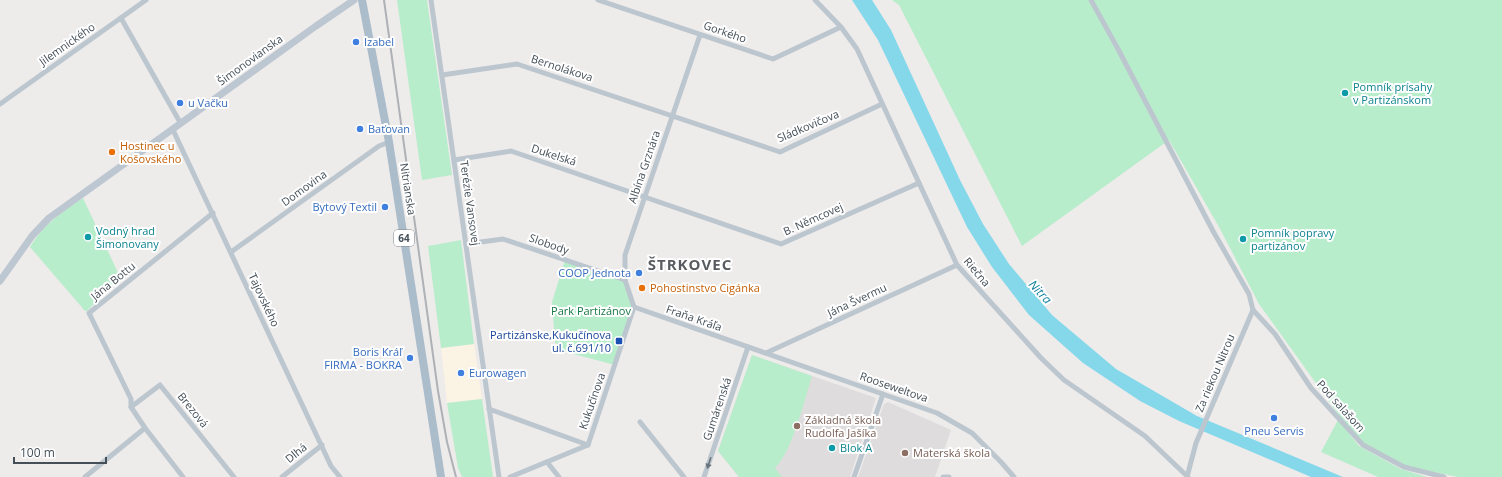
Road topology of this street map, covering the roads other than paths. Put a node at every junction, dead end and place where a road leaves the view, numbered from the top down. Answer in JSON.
{"nodes":[{"id":1,"x":146,"y":0,"type":"edge"},
{"id":2,"x":354,"y":0,"type":"edge"},
{"id":3,"x":362,"y":0,"type":"edge"},
{"id":4,"x":431,"y":0,"type":"edge"},
{"id":5,"x":598,"y":0,"type":"edge"},
{"id":6,"x":815,"y":0,"type":"edge"},
{"id":7,"x":1090,"y":0,"type":"edge"},
{"id":8,"x":121,"y":18,"type":"junction"},
{"id":9,"x":841,"y":27,"type":"junction"},
{"id":10,"x":700,"y":35,"type":"junction"},
{"id":11,"x":442,"y":75,"type":"junction"},
{"id":12,"x":0,"y":104,"type":"edge"},
{"id":13,"x":882,"y":104,"type":"junction"},
{"id":14,"x":672,"y":115,"type":"junction"},
{"id":15,"x":181,"y":124,"type":"junction"},
{"id":16,"x":173,"y":130,"type":"junction"},
{"id":17,"x":389,"y":142,"type":"junction"},
{"id":18,"x":454,"y":160,"type":"junction"},
{"id":19,"x":919,"y":183,"type":"junction"},
{"id":20,"x":645,"y":196,"type":"junction"},
{"id":21,"x":213,"y":213,"type":"junction"},
{"id":22,"x":466,"y":244,"type":"junction"},
{"id":23,"x":231,"y":252,"type":"junction"},
{"id":24,"x":957,"y":265,"type":"junction"},
{"id":25,"x":0,"y":280,"type":"edge"},
{"id":26,"x":625,"y":280,"type":"junction"},
{"id":27,"x":634,"y":307,"type":"junction"},
{"id":28,"x":1253,"y":310,"type":"junction"},
{"id":29,"x":748,"y":347,"type":"junction"},
{"id":30,"x":766,"y":353,"type":"junction"},
{"id":31,"x":883,"y":394,"type":"junction"},
{"id":32,"x":131,"y":408,"type":"junction"},
{"id":33,"x":489,"y":409,"type":"junction"},
{"id":34,"x":640,"y":422,"type":"dead end"},
{"id":35,"x":145,"y":428,"type":"junction"},
{"id":36,"x":322,"y":445,"type":"junction"},
{"id":37,"x":588,"y":445,"type":"junction"},
{"id":38,"x":547,"y":462,"type":"junction"},
{"id":39,"x":180,"y":476,"type":"edge"},
{"id":40,"x":85,"y":477,"type":"edge"},
{"id":41,"x":234,"y":477,"type":"edge"},
{"id":42,"x":282,"y":477,"type":"edge"},
{"id":43,"x":340,"y":477,"type":"edge"},
{"id":44,"x":441,"y":477,"type":"edge"},
{"id":45,"x":499,"y":477,"type":"edge"},
{"id":46,"x":510,"y":477,"type":"edge"},
{"id":47,"x":559,"y":477,"type":"edge"},
{"id":48,"x":684,"y":477,"type":"edge"},
{"id":49,"x":704,"y":477,"type":"edge"},
{"id":50,"x":854,"y":477,"type":"edge"},
{"id":51,"x":942,"y":477,"type":"edge"},
{"id":52,"x":948,"y":477,"type":"edge"},
{"id":53,"x":1014,"y":477,"type":"edge"},
{"id":54,"x":1187,"y":477,"type":"edge"},
{"id":55,"x":1444,"y":477,"type":"edge"}],
"edges":[{"from":1,"to":8,"type":"street","name":"Jilemnického"},
{"from":2,"to":15,"type":"street","name":"Šimonovianska"},
{"from":3,"to":17,"type":"main road","name":"Nitrianska","number":"64"},
{"from":4,"to":11,"type":"street","name":"Terézie Vansovej"},
{"from":5,"to":10,"type":"street","name":"Gorkého"},
{"from":6,"to":9,"type":"street","name":"Riečna"},
{"from":7,"to":28,"type":"street"},
{"from":8,"to":12,"type":"street","name":"Jilemnického"},
{"from":8,"to":15,"type":"street"},
{"from":9,"to":10,"type":"street","name":"Gorkého"},
{"from":9,"to":13,"type":"street","name":"Riečna"},
{"from":10,"to":14,"type":"street","name":"Albína Grznára"},
{"from":11,"to":14,"type":"street","name":"Bernolákova"},
{"from":11,"to":18,"type":"street","name":"Terézie Vansovej"},
{"from":13,"to":14,"type":"street","name":"Sládkovičova"},
{"from":13,"to":19,"type":"street","name":"Riečna"},
{"from":14,"to":20,"type":"street","name":"Albína Grznára"},
{"from":15,"to":16,"type":"street","name":"Šimonovianska"},
{"from":16,"to":21,"type":"street","name":"Tajovského"},
{"from":16,"to":25,"type":"street","name":"Šimonovianska"},
{"from":17,"to":23,"type":"street","name":"Domovina"},
{"from":17,"to":44,"type":"main road","name":"Nitrianska","number":"64"},
{"from":18,"to":20,"type":"street","name":"Dukelská"},
{"from":18,"to":22,"type":"street","name":"Terézie Vansovej"},
{"from":19,"to":20,"type":"street","name":"B. Němcovej"},
{"from":19,"to":24,"type":"street","name":"Riečna"},
{"from":20,"to":26,"type":"street","name":"Albína Grznára"},
{"from":21,"to":23,"type":"street","name":"Tajovského"},
{"from":21,"to":32,"type":"street","name":"Jána Bottu"},
{"from":22,"to":26,"type":"street","name":"Slobody"},
{"from":22,"to":33,"type":"street","name":"Terézie Vansovej"},
{"from":23,"to":36,"type":"street","name":"Tajovského"},
{"from":24,"to":30,"type":"street","name":"Jána Švermu"},
{"from":24,"to":54,"type":"street","name":"Riečna"},
{"from":26,"to":27,"type":"street","name":"Albína Grznára"},
{"from":27,"to":29,"type":"street","name":"Fraňa Kráľa"},
{"from":27,"to":37,"type":"street","name":"Kukučínova"},
{"from":28,"to":54,"type":"street","name":"Za riekou Nitrou"},
{"from":28,"to":55,"type":"street","name":"Pod salašom"},
{"from":29,"to":30,"type":"street","name":"Rooseweltova"},
{"from":29,"to":49,"type":"street","name":"Gumárenská","one_way":true},
{"from":30,"to":31,"type":"street","name":"Rooseweltova"},
{"from":31,"to":50,"type":"street"},
{"from":31,"to":53,"type":"street","name":"Rooseweltova"},
{"from":32,"to":35,"type":"street","name":"Jána Bottu"},
{"from":32,"to":41,"type":"street","name":"Brezová"},
{"from":33,"to":37,"type":"street"},
{"from":33,"to":45,"type":"street","name":"Terézie Vansovej"},
{"from":34,"to":48,"type":"street"},
{"from":35,"to":39,"type":"street","name":"Jána Bottu"},
{"from":35,"to":40,"type":"street"},
{"from":36,"to":42,"type":"street","name":"Dlhá"},
{"from":36,"to":43,"type":"street","name":"Tajovského"},
{"from":37,"to":38,"type":"street","name":"Kukučínova"},
{"from":38,"to":46,"type":"street","name":"Kukučínova"},
{"from":38,"to":47,"type":"street"},
{"from":51,"to":52,"type":"street"}]}
